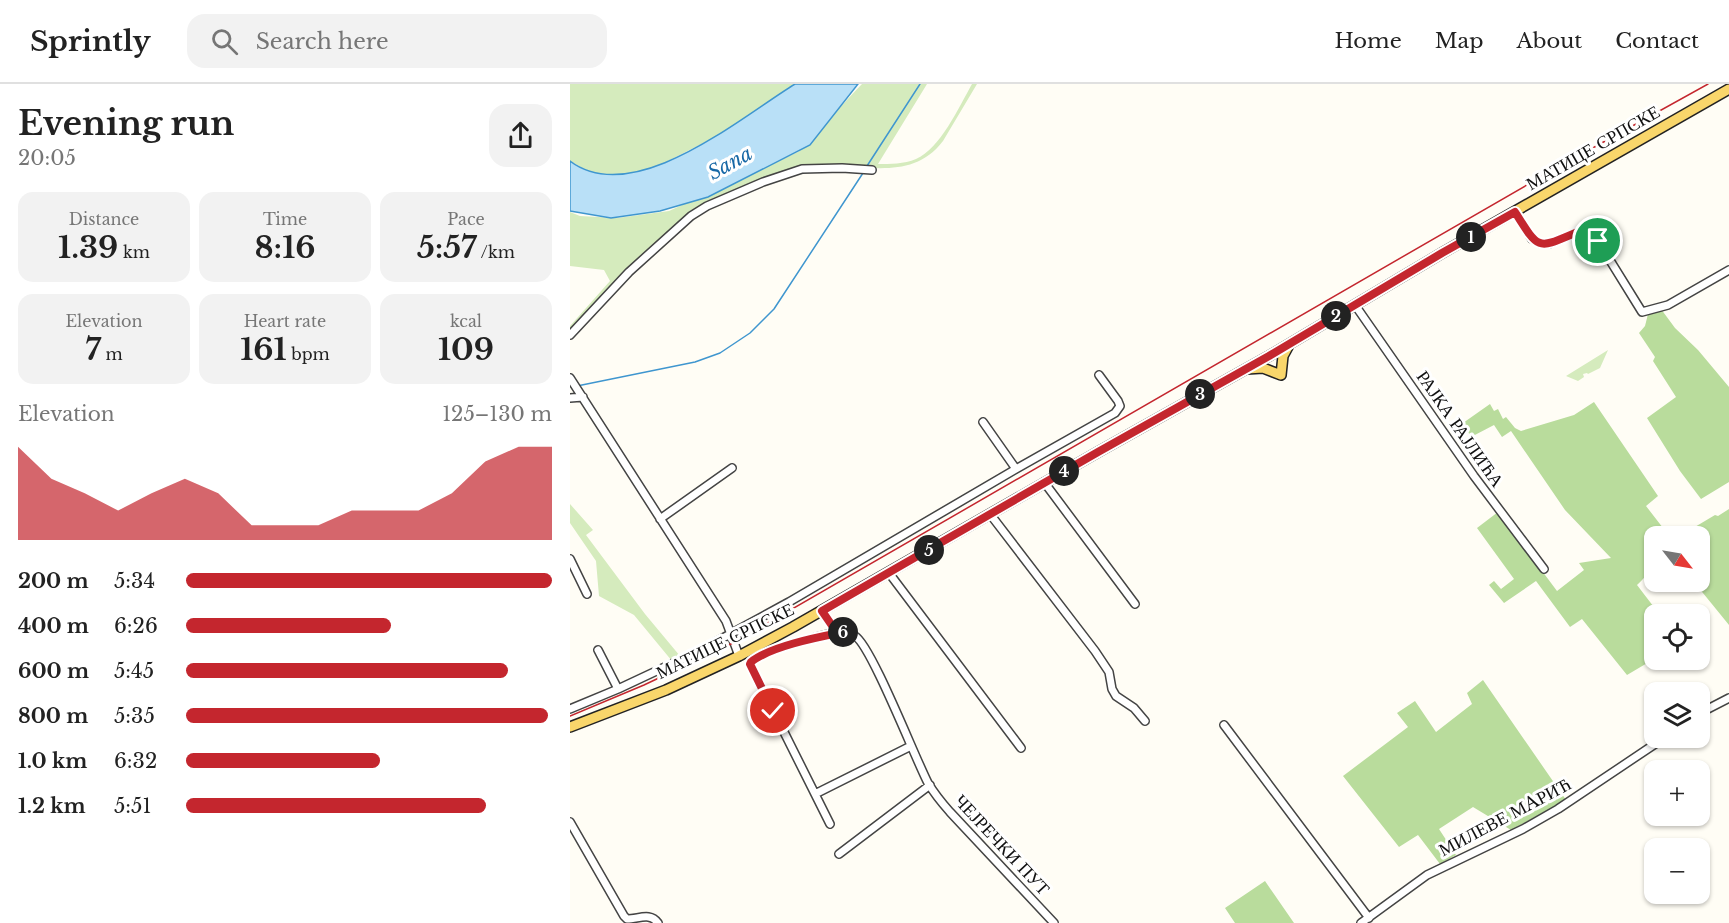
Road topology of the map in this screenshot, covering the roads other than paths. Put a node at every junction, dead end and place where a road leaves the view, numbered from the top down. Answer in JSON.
{"nodes":[{"id":1,"x":1729,"y":89,"type":"edge"},
{"id":2,"x":872,"y":171,"type":"dead end"},
{"id":3,"x":1515,"y":212,"type":"junction"},
{"id":4,"x":1729,"y":270,"type":"edge"},
{"id":5,"x":1355,"y":305,"type":"junction"},
{"id":6,"x":570,"y":335,"type":"edge"},
{"id":7,"x":1290,"y":343,"type":"junction"},
{"id":8,"x":1245,"y":369,"type":"junction"},
{"id":9,"x":1099,"y":375,"type":"dead end"},
{"id":10,"x":572,"y":380,"type":"edge"},
{"id":11,"x":583,"y":397,"type":"junction"},
{"id":12,"x":570,"y":398,"type":"edge"},
{"id":13,"x":983,"y":422,"type":"dead end"},
{"id":14,"x":732,"y":468,"type":"dead end"},
{"id":15,"x":1016,"y":469,"type":"junction"},
{"id":16,"x":1044,"y":482,"type":"junction"},
{"id":17,"x":990,"y":514,"type":"junction"},
{"id":18,"x":660,"y":519,"type":"junction"},
{"id":19,"x":570,"y":559,"type":"edge"},
{"id":20,"x":1544,"y":568,"type":"dead end"},
{"id":21,"x":889,"y":573,"type":"junction"},
{"id":22,"x":587,"y":594,"type":"dead end"},
{"id":23,"x":1135,"y":603,"type":"dead end"},
{"id":24,"x":822,"y":611,"type":"junction"},
{"id":25,"x":844,"y":632,"type":"junction"},
{"id":26,"x":732,"y":634,"type":"junction"},
{"id":27,"x":598,"y":650,"type":"dead end"},
{"id":28,"x":739,"y":656,"type":"junction"},
{"id":29,"x":618,"y":689,"type":"junction"},
{"id":30,"x":1729,"y":698,"type":"edge"},
{"id":31,"x":1710,"y":708,"type":"edge"},
{"id":32,"x":570,"y":709,"type":"edge"},
{"id":33,"x":1145,"y":721,"type":"dead end"},
{"id":34,"x":1224,"y":725,"type":"dead end"},
{"id":35,"x":570,"y":727,"type":"edge"},
{"id":36,"x":911,"y":746,"type":"junction"},
{"id":37,"x":1022,"y":748,"type":"dead end"},
{"id":38,"x":1649,"y":748,"type":"edge"},
{"id":39,"x":930,"y":785,"type":"junction"},
{"id":40,"x":815,"y":794,"type":"junction"},
{"id":41,"x":570,"y":822,"type":"edge"},
{"id":42,"x":830,"y":824,"type":"dead end"},
{"id":43,"x":839,"y":854,"type":"dead end"},
{"id":44,"x":1369,"y":918,"type":"junction"},
{"id":45,"x":658,"y":923,"type":"edge"},
{"id":46,"x":1054,"y":923,"type":"edge"},
{"id":47,"x":1361,"y":923,"type":"edge"}],
"edges":[{"from":1,"to":3,"type":"main road","name":"МАТИЦЕ СРПСКЕ"},
{"from":2,"to":6,"type":"street"},
{"from":3,"to":4,"type":"street"},
{"from":3,"to":5,"type":"main road","name":"МАТИЦЕ СРПСКЕ"},
{"from":5,"to":7,"type":"main road","name":"МАТИЦЕ СРПСКЕ"},
{"from":5,"to":20,"type":"street","name":"РАЈКА РАЈЛИЋА"},
{"from":7,"to":8,"type":"main road","name":"МАТИЦЕ СРПСКЕ"},
{"from":7,"to":8,"type":"main road"},
{"from":8,"to":16,"type":"main road","name":"МАТИЦЕ СРПСКЕ"},
{"from":9,"to":15,"type":"street"},
{"from":10,"to":11,"type":"street"},
{"from":11,"to":12,"type":"street"},
{"from":11,"to":18,"type":"street"},
{"from":13,"to":15,"type":"street"},
{"from":14,"to":18,"type":"street"},
{"from":15,"to":26,"type":"street"},
{"from":16,"to":17,"type":"main road","name":"МАТИЦЕ СРПСКЕ"},
{"from":16,"to":23,"type":"street"},
{"from":17,"to":21,"type":"main road","name":"МАТИЦЕ СРПСКЕ"},
{"from":17,"to":33,"type":"street"},
{"from":18,"to":26,"type":"street"},
{"from":19,"to":22,"type":"street"},
{"from":21,"to":24,"type":"main road","name":"МАТИЦЕ СРПСКЕ"},
{"from":21,"to":37,"type":"street"},
{"from":24,"to":25,"type":"street","name":"ЧЕЈРЕЧКИ ПУТ"},
{"from":24,"to":28,"type":"main road","name":"МАТИЦЕ СРПСКЕ"},
{"from":25,"to":36,"type":"street","name":"ЧЕЈРЕЧКИ ПУТ"},
{"from":25,"to":40,"type":"street"},
{"from":26,"to":28,"type":"street"},
{"from":26,"to":29,"type":"street"},
{"from":27,"to":29,"type":"street"},
{"from":28,"to":35,"type":"main road","name":"МАТИЦЕ СРПСКЕ"},
{"from":29,"to":32,"type":"street"},
{"from":30,"to":31,"type":"street"},
{"from":34,"to":44,"type":"street"},
{"from":36,"to":39,"type":"street","name":"ЧЕЈРЕЧКИ ПУТ"},
{"from":36,"to":40,"type":"street"},
{"from":38,"to":44,"type":"street","name":"МИЛЕВЕ МAРИЋ"},
{"from":39,"to":43,"type":"street"},
{"from":39,"to":46,"type":"street","name":"ЧЕЈРЕЧКИ ПУТ"},
{"from":40,"to":42,"type":"street"},
{"from":41,"to":45,"type":"street"},
{"from":44,"to":47,"type":"street","name":"МИЛЕВЕ МAРИЋ"}]}
